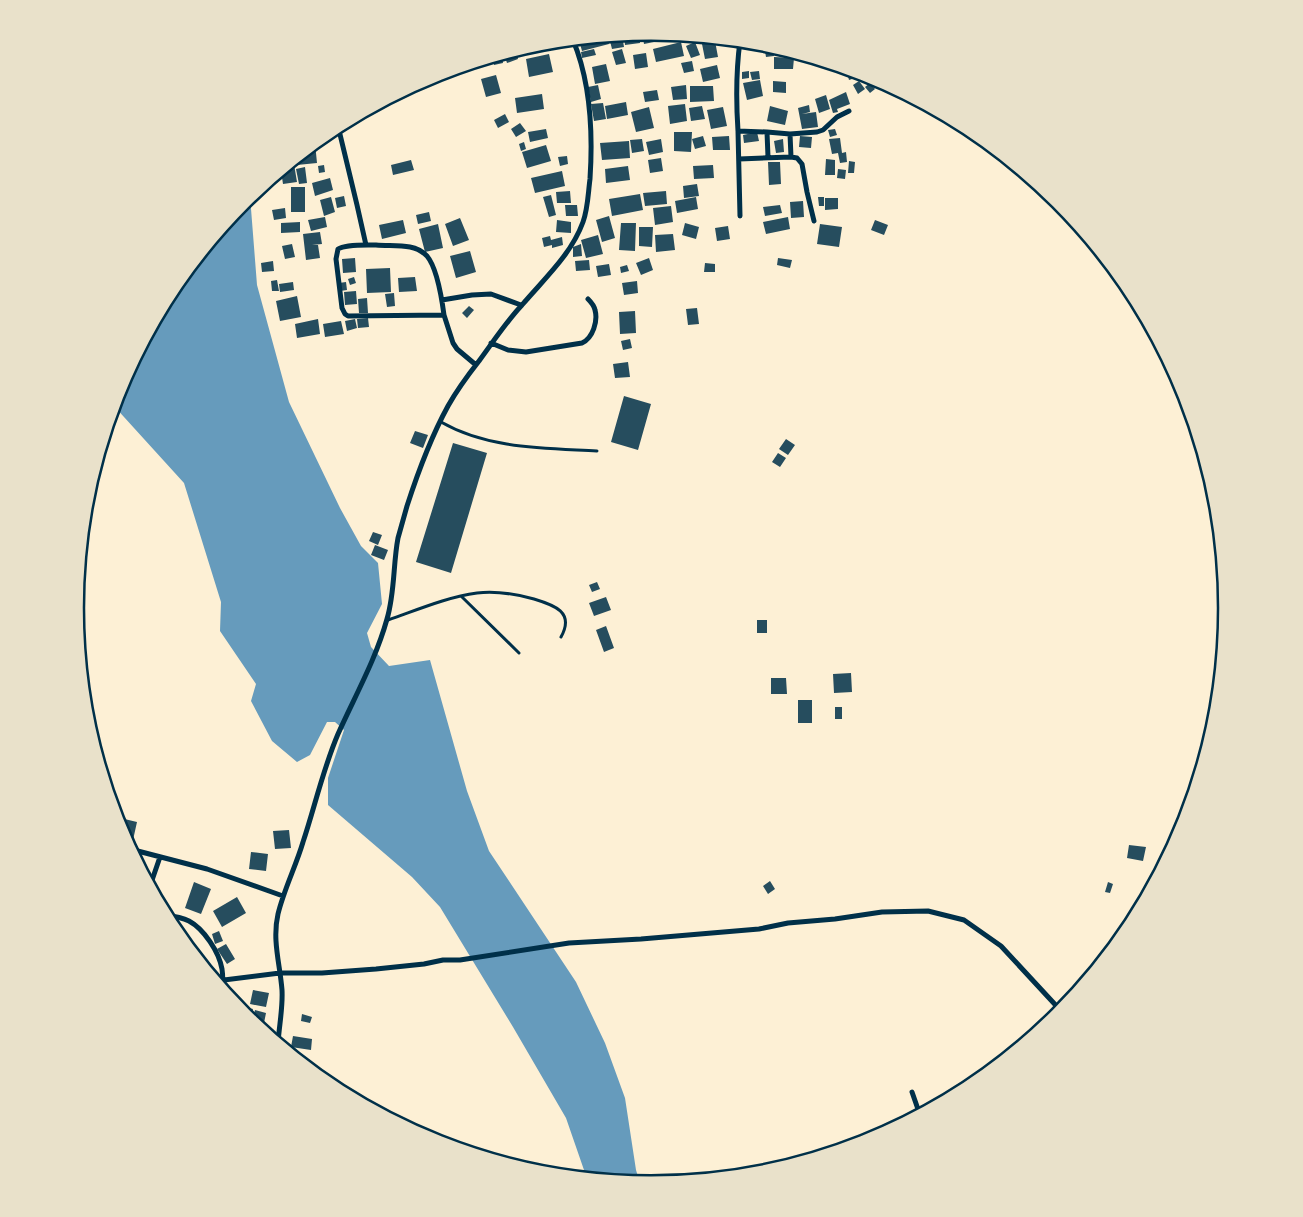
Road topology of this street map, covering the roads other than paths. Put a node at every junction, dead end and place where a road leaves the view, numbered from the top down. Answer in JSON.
{"nodes":[{"id":1,"x":575,"y":46,"type":"edge"},
{"id":2,"x":739,"y":48,"type":"edge"},
{"id":3,"x":849,"y":111,"type":"dead end"},
{"id":4,"x":738,"y":131,"type":"junction"},
{"id":5,"x":767,"y":132,"type":"junction"},
{"id":6,"x":340,"y":134,"type":"edge"},
{"id":7,"x":790,"y":134,"type":"junction"},
{"id":8,"x":791,"y":156,"type":"junction"},
{"id":9,"x":768,"y":157,"type":"junction"},
{"id":10,"x":739,"y":159,"type":"junction"},
{"id":11,"x":740,"y":216,"type":"dead end"},
{"id":12,"x":814,"y":221,"type":"dead end"},
{"id":13,"x":366,"y":245,"type":"junction"},
{"id":14,"x":588,"y":299,"type":"dead end"},
{"id":15,"x":442,"y":300,"type":"junction"},
{"id":16,"x":521,"y":305,"type":"junction"},
{"id":17,"x":444,"y":315,"type":"junction"},
{"id":18,"x":492,"y":343,"type":"junction"},
{"id":19,"x":476,"y":365,"type":"junction"},
{"id":20,"x":441,"y":422,"type":"junction"},
{"id":21,"x":597,"y":451,"type":"dead end"},
{"id":22,"x":462,"y":596,"type":"junction"},
{"id":23,"x":387,"y":620,"type":"junction"},
{"id":24,"x":561,"y":637,"type":"dead end"},
{"id":25,"x":520,"y":652,"type":"dead end"},
{"id":26,"x":140,"y":852,"type":"edge"},
{"id":27,"x":160,"y":857,"type":"junction"},
{"id":28,"x":153,"y":878,"type":"edge"},
{"id":29,"x":283,"y":896,"type":"junction"},
{"id":30,"x":176,"y":917,"type":"edge"},
{"id":31,"x":280,"y":973,"type":"junction"},
{"id":32,"x":223,"y":980,"type":"joint"},
{"id":33,"x":1057,"y":1006,"type":"edge"},
{"id":34,"x":279,"y":1036,"type":"edge"},
{"id":35,"x":912,"y":1092,"type":"dead end"},
{"id":36,"x":918,"y":1109,"type":"edge"}],
"edges":[{"from":1,"to":16,"type":"street"},
{"from":2,"to":4,"type":"street"},
{"from":3,"to":7,"type":"street"},
{"from":4,"to":5,"type":"street"},
{"from":4,"to":10,"type":"street"},
{"from":5,"to":7,"type":"street"},
{"from":5,"to":9,"type":"street"},
{"from":6,"to":13,"type":"street"},
{"from":7,"to":8,"type":"street"},
{"from":8,"to":9,"type":"street"},
{"from":8,"to":12,"type":"street"},
{"from":9,"to":10,"type":"street"},
{"from":10,"to":11,"type":"street"},
{"from":13,"to":15,"type":"street"},
{"from":13,"to":17,"type":"street"},
{"from":14,"to":18,"type":"street"},
{"from":15,"to":16,"type":"street"},
{"from":15,"to":17,"type":"street"},
{"from":16,"to":18,"type":"street"},
{"from":17,"to":19,"type":"street"},
{"from":18,"to":19,"type":"street"},
{"from":19,"to":20,"type":"street"},
{"from":20,"to":21,"type":"lane"},
{"from":20,"to":23,"type":"street"},
{"from":22,"to":23,"type":"lane"},
{"from":22,"to":24,"type":"lane"},
{"from":22,"to":25,"type":"lane"},
{"from":23,"to":29,"type":"street"},
{"from":26,"to":27,"type":"street"},
{"from":27,"to":28,"type":"street"},
{"from":27,"to":29,"type":"street"},
{"from":29,"to":31,"type":"street"},
{"from":30,"to":32,"type":"street"},
{"from":31,"to":32,"type":"street"},
{"from":31,"to":33,"type":"street"},
{"from":31,"to":34,"type":"street"},
{"from":35,"to":36,"type":"street"}]}
